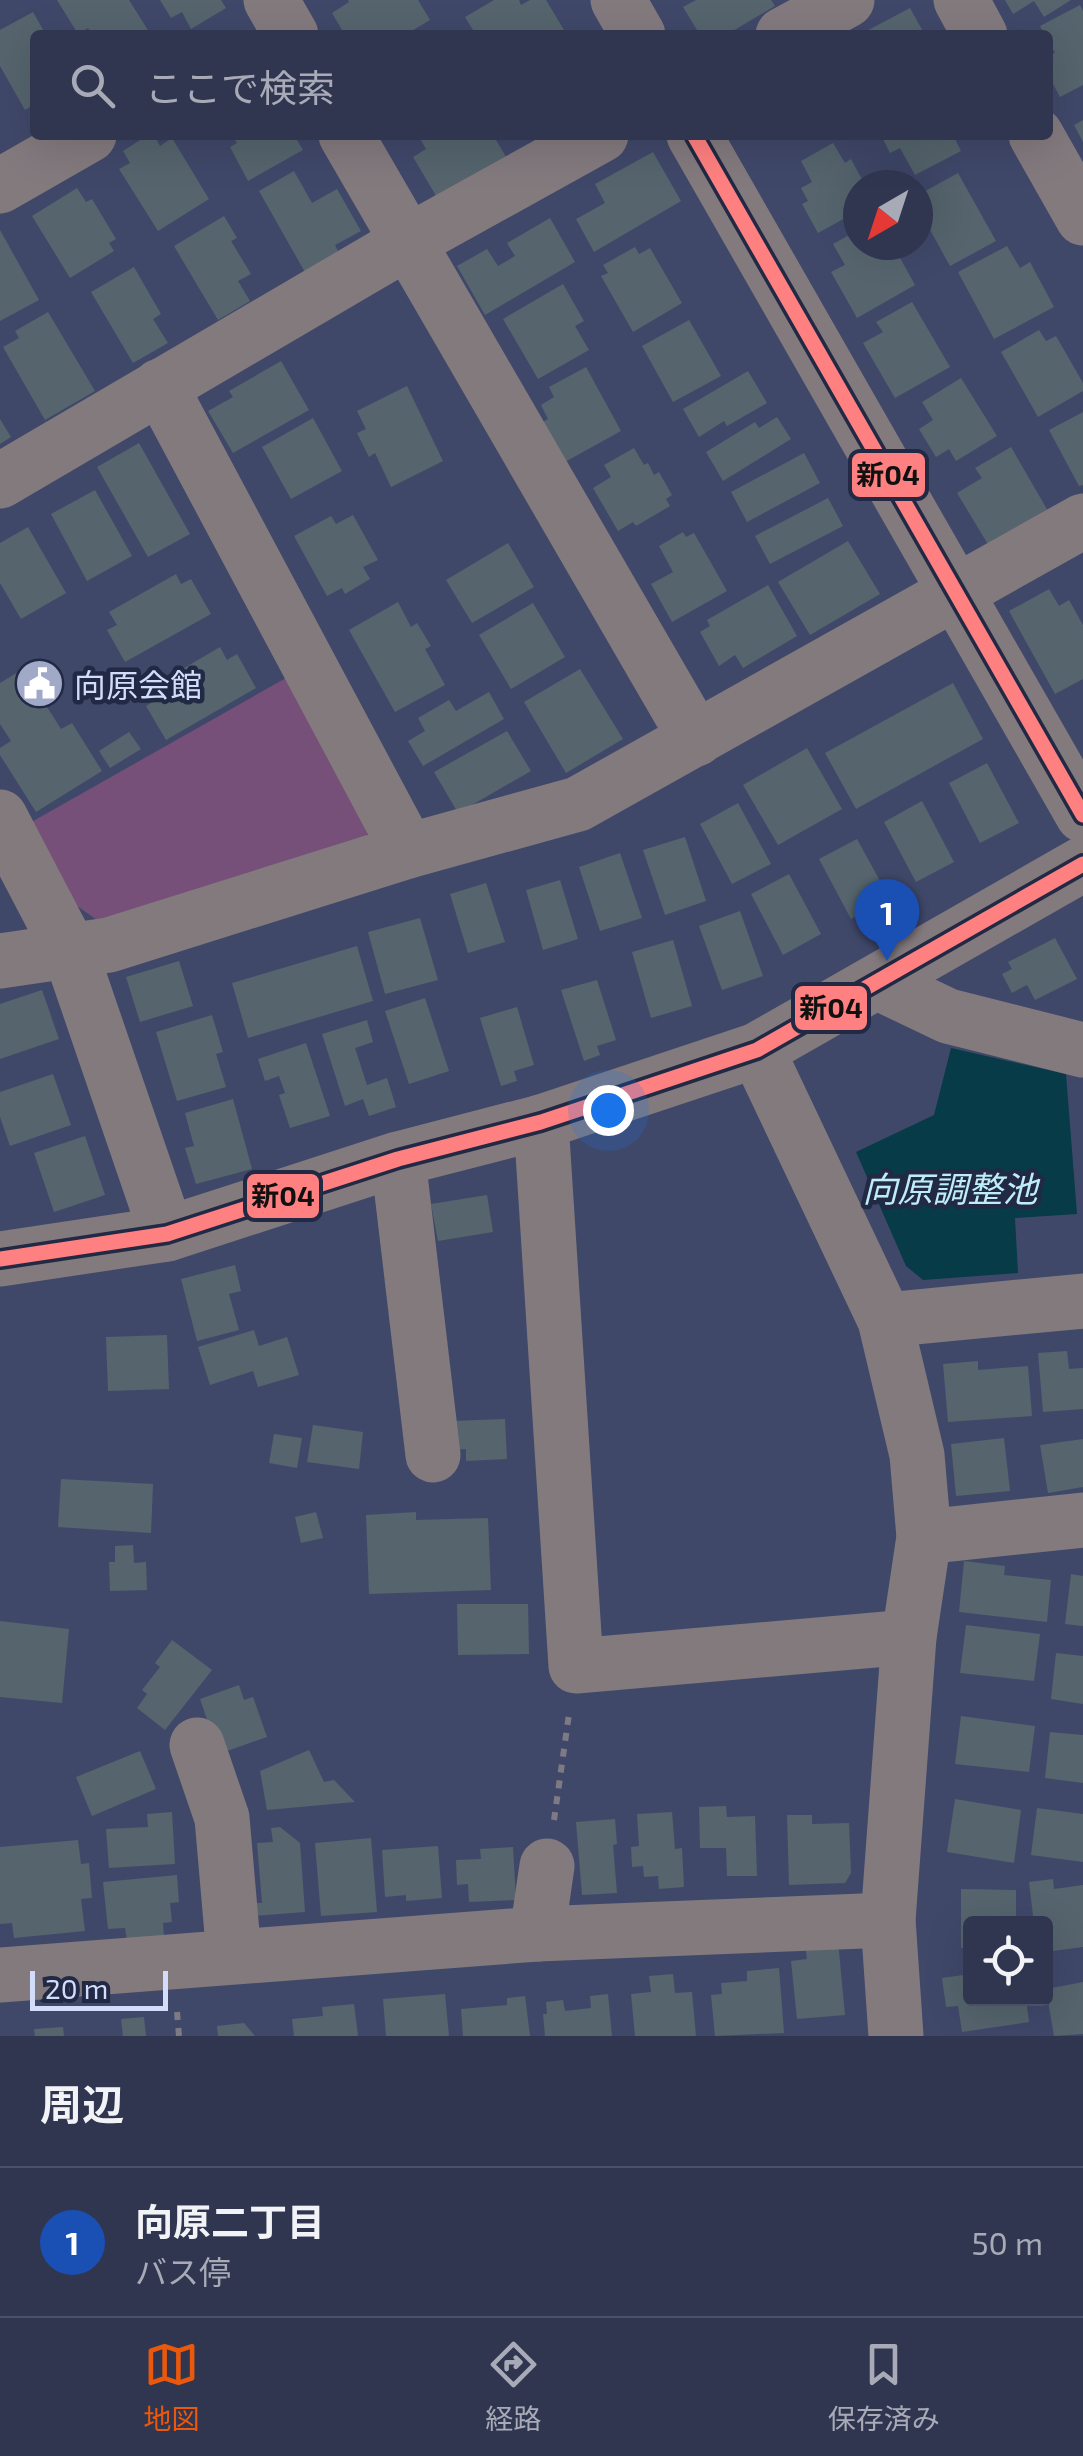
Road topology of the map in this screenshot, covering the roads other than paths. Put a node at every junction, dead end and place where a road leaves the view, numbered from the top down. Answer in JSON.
{"nodes":[{"id":1,"x":618,"y":0,"type":"edge"},
{"id":2,"x":847,"y":0,"type":"edge"},
{"id":3,"x":961,"y":0,"type":"edge"},
{"id":4,"x":635,"y":30,"type":"edge"},
{"id":5,"x":792,"y":30,"type":"edge"},
{"id":6,"x":977,"y":30,"type":"edge"},
{"id":7,"x":80,"y":140,"type":"edge"},
{"id":8,"x":349,"y":140,"type":"edge"},
{"id":9,"x":592,"y":140,"type":"edge"},
{"id":10,"x":697,"y":140,"type":"edge"},
{"id":11,"x":1039,"y":140,"type":"edge"},
{"id":12,"x":0,"y":186,"type":"edge"},
{"id":13,"x":1083,"y":218,"type":"edge"},
{"id":14,"x":406,"y":244,"type":"junction"},
{"id":15,"x":160,"y":386,"type":"junction"},
{"id":16,"x":0,"y":481,"type":"edge"},
{"id":17,"x":1083,"y":521,"type":"edge"},
{"id":18,"x":955,"y":595,"type":"junction"},
{"id":19,"x":696,"y":739,"type":"junction"},
{"id":20,"x":1083,"y":815,"type":"edge"},
{"id":21,"x":0,"y":818,"type":"edge"},
{"id":22,"x":408,"y":852,"type":"junction"},
{"id":23,"x":1083,"y":864,"type":"edge"},
{"id":24,"x":70,"y":951,"type":"junction"},
{"id":25,"x":0,"y":961,"type":"edge"},
{"id":26,"x":879,"y":983,"type":"junction"},
{"id":27,"x":757,"y":1050,"type":"junction"},
{"id":28,"x":1083,"y":1050,"type":"edge"},
{"id":29,"x":541,"y":1122,"type":"junction"},
{"id":30,"x":398,"y":1159,"type":"junction"},
{"id":31,"x":167,"y":1234,"type":"junction"},
{"id":32,"x":0,"y":1260,"type":"edge"},
{"id":33,"x":1083,"y":1301,"type":"edge"},
{"id":34,"x":884,"y":1320,"type":"junction"},
{"id":35,"x":433,"y":1455,"type":"dead end"},
{"id":36,"x":1083,"y":1520,"type":"edge"},
{"id":37,"x":924,"y":1537,"type":"junction"},
{"id":38,"x":908,"y":1636,"type":"junction"},
{"id":39,"x":197,"y":1745,"type":"dead end"},
{"id":40,"x":548,"y":1866,"type":"road end"},
{"id":41,"x":888,"y":1920,"type":"junction"},
{"id":42,"x":537,"y":1934,"type":"junction"},
{"id":43,"x":234,"y":1956,"type":"junction"},
{"id":44,"x":0,"y":1975,"type":"edge"},
{"id":45,"x":896,"y":2036,"type":"edge"}],
"edges":[{"from":1,"to":4,"type":"street"},
{"from":2,"to":5,"type":"street"},
{"from":3,"to":6,"type":"street"},
{"from":7,"to":12,"type":"street"},
{"from":8,"to":14,"type":"street"},
{"from":9,"to":14,"type":"street"},
{"from":10,"to":18,"type":"street"},
{"from":11,"to":13,"type":"street"},
{"from":14,"to":15,"type":"street"},
{"from":14,"to":19,"type":"street"},
{"from":15,"to":16,"type":"street"},
{"from":15,"to":22,"type":"street"},
{"from":17,"to":18,"type":"street"},
{"from":18,"to":19,"type":"street"},
{"from":18,"to":20,"type":"street"},
{"from":19,"to":22,"type":"street"},
{"from":21,"to":24,"type":"street"},
{"from":22,"to":24,"type":"street"},
{"from":23,"to":26,"type":"street"},
{"from":24,"to":25,"type":"street"},
{"from":24,"to":31,"type":"street"},
{"from":26,"to":27,"type":"street"},
{"from":26,"to":28,"type":"street"},
{"from":27,"to":29,"type":"street"},
{"from":27,"to":34,"type":"street"},
{"from":29,"to":30,"type":"street"},
{"from":29,"to":38,"type":"street"},
{"from":30,"to":31,"type":"street"},
{"from":30,"to":35,"type":"street"},
{"from":31,"to":32,"type":"street"},
{"from":33,"to":34,"type":"street"},
{"from":34,"to":37,"type":"street"},
{"from":36,"to":37,"type":"street"},
{"from":37,"to":38,"type":"street"},
{"from":38,"to":41,"type":"street"},
{"from":39,"to":43,"type":"street"},
{"from":40,"to":42,"type":"street"},
{"from":41,"to":42,"type":"street"},
{"from":41,"to":45,"type":"street"},
{"from":42,"to":43,"type":"street"},
{"from":43,"to":44,"type":"street"}]}
